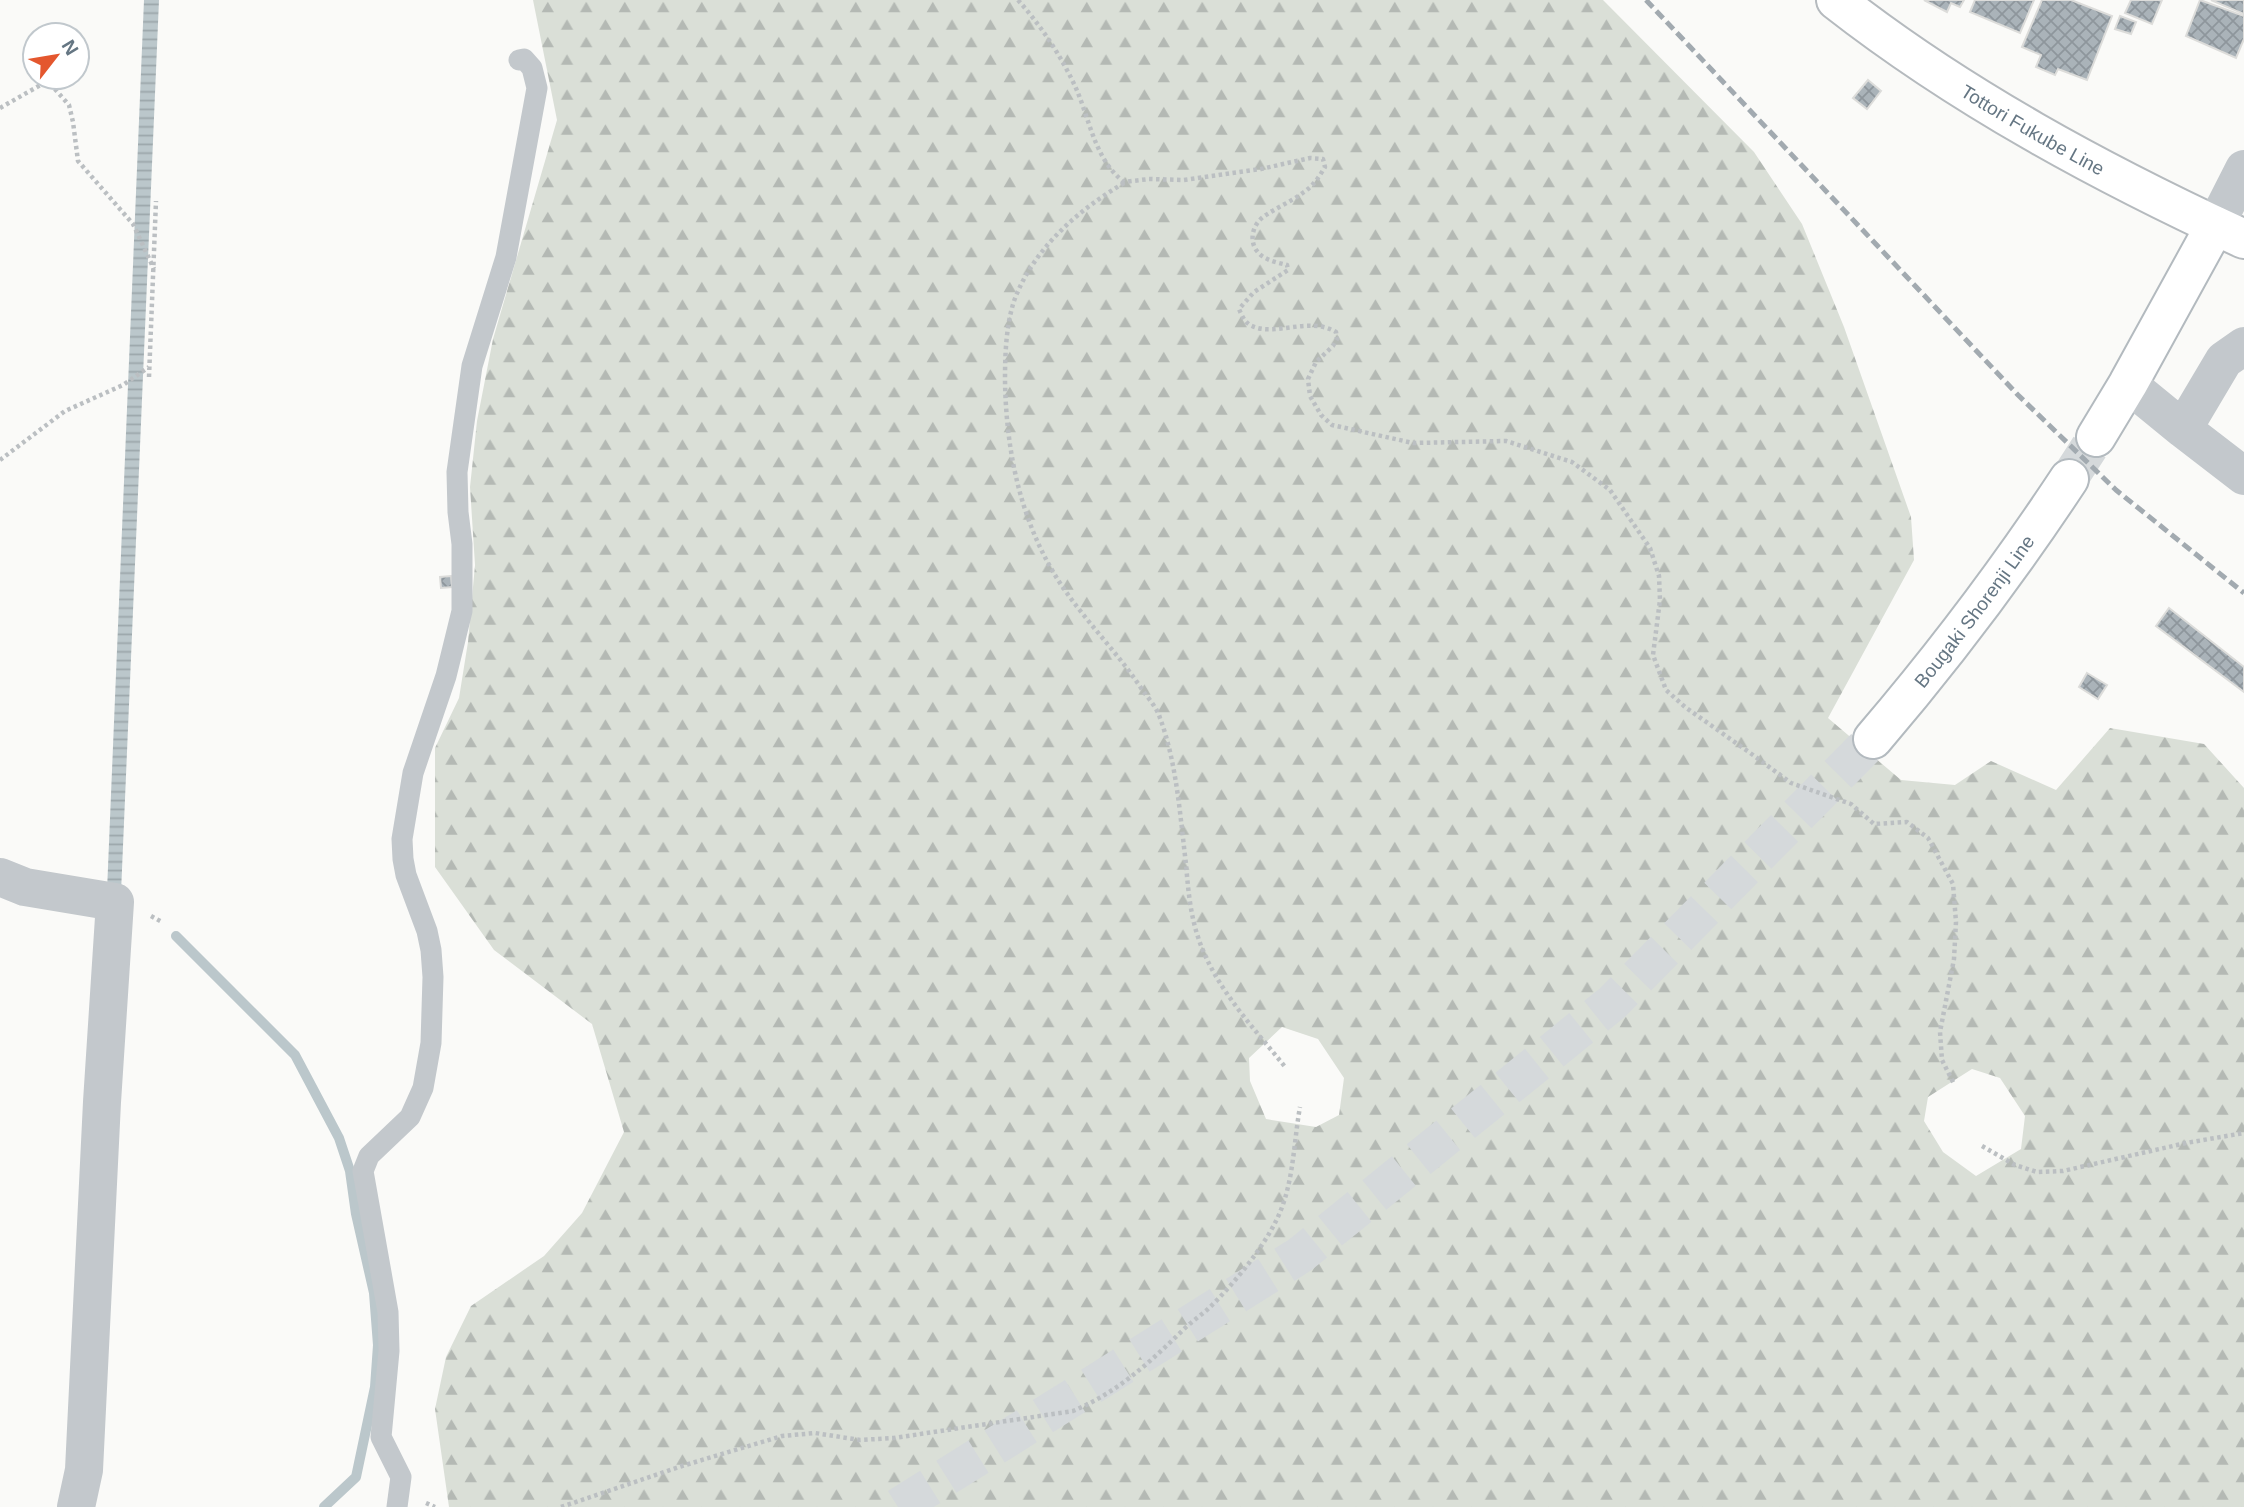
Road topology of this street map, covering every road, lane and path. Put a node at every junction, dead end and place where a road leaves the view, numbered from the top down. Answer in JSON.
{"nodes":[{"id":1,"x":1018,"y":0,"type":"edge"},
{"id":2,"x":1836,"y":0,"type":"edge"},
{"id":3,"x":519,"y":60,"type":"dead end"},
{"id":4,"x":0,"y":108,"type":"edge"},
{"id":5,"x":2244,"y":169,"type":"edge"},
{"id":6,"x":1124,"y":183,"type":"junction"},
{"id":7,"x":156,"y":201,"type":"dead end"},
{"id":8,"x":2230,"y":232,"type":"edge"},
{"id":9,"x":153,"y":269,"type":"junction"},
{"id":10,"x":2244,"y":346,"type":"edge"},
{"id":11,"x":149,"y":367,"type":"junction"},
{"id":12,"x":149,"y":377,"type":"dead end"},
{"id":13,"x":2128,"y":384,"type":"junction"},
{"id":14,"x":2183,"y":429,"type":"junction"},
{"id":15,"x":2096,"y":437,"type":"tunnel mouth"},
{"id":16,"x":0,"y":460,"type":"edge"},
{"id":17,"x":2244,"y":476,"type":"edge"},
{"id":18,"x":2069,"y":479,"type":"tunnel mouth"},
{"id":19,"x":1873,"y":739,"type":"tunnel mouth"},
{"id":20,"x":0,"y":877,"type":"edge"},
{"id":21,"x":1286,"y":1068,"type":"dead end"},
{"id":22,"x":1954,"y":1084,"type":"dead end"},
{"id":23,"x":1300,"y":1107,"type":"dead end"},
{"id":24,"x":2244,"y":1133,"type":"edge"},
{"id":25,"x":1982,"y":1146,"type":"dead end"},
{"id":26,"x":76,"y":1507,"type":"edge"},
{"id":27,"x":397,"y":1507,"type":"edge"},
{"id":28,"x":561,"y":1507,"type":"edge"}],
"edges":[{"from":1,"to":6,"type":"path"},
{"from":2,"to":8,"type":"main road","name":"Tottori Fukube Line"},
{"from":3,"to":27,"type":"lane"},
{"from":4,"to":9,"type":"path"},
{"from":5,"to":8,"type":"street"},
{"from":6,"to":21,"type":"path"},
{"from":6,"to":22,"type":"path"},
{"from":7,"to":9,"type":"path"},
{"from":8,"to":13,"type":"main road"},
{"from":9,"to":11,"type":"path"},
{"from":10,"to":14,"type":"street"},
{"from":11,"to":12,"type":"path"},
{"from":11,"to":16,"type":"path"},
{"from":13,"to":14,"type":"street"},
{"from":13,"to":15,"type":"main road"},
{"from":14,"to":17,"type":"street"},
{"from":18,"to":19,"type":"main road","name":"Bougaki Shorenji Line"},
{"from":20,"to":26,"type":"street"},
{"from":23,"to":28,"type":"path"},
{"from":24,"to":25,"type":"path"}]}
